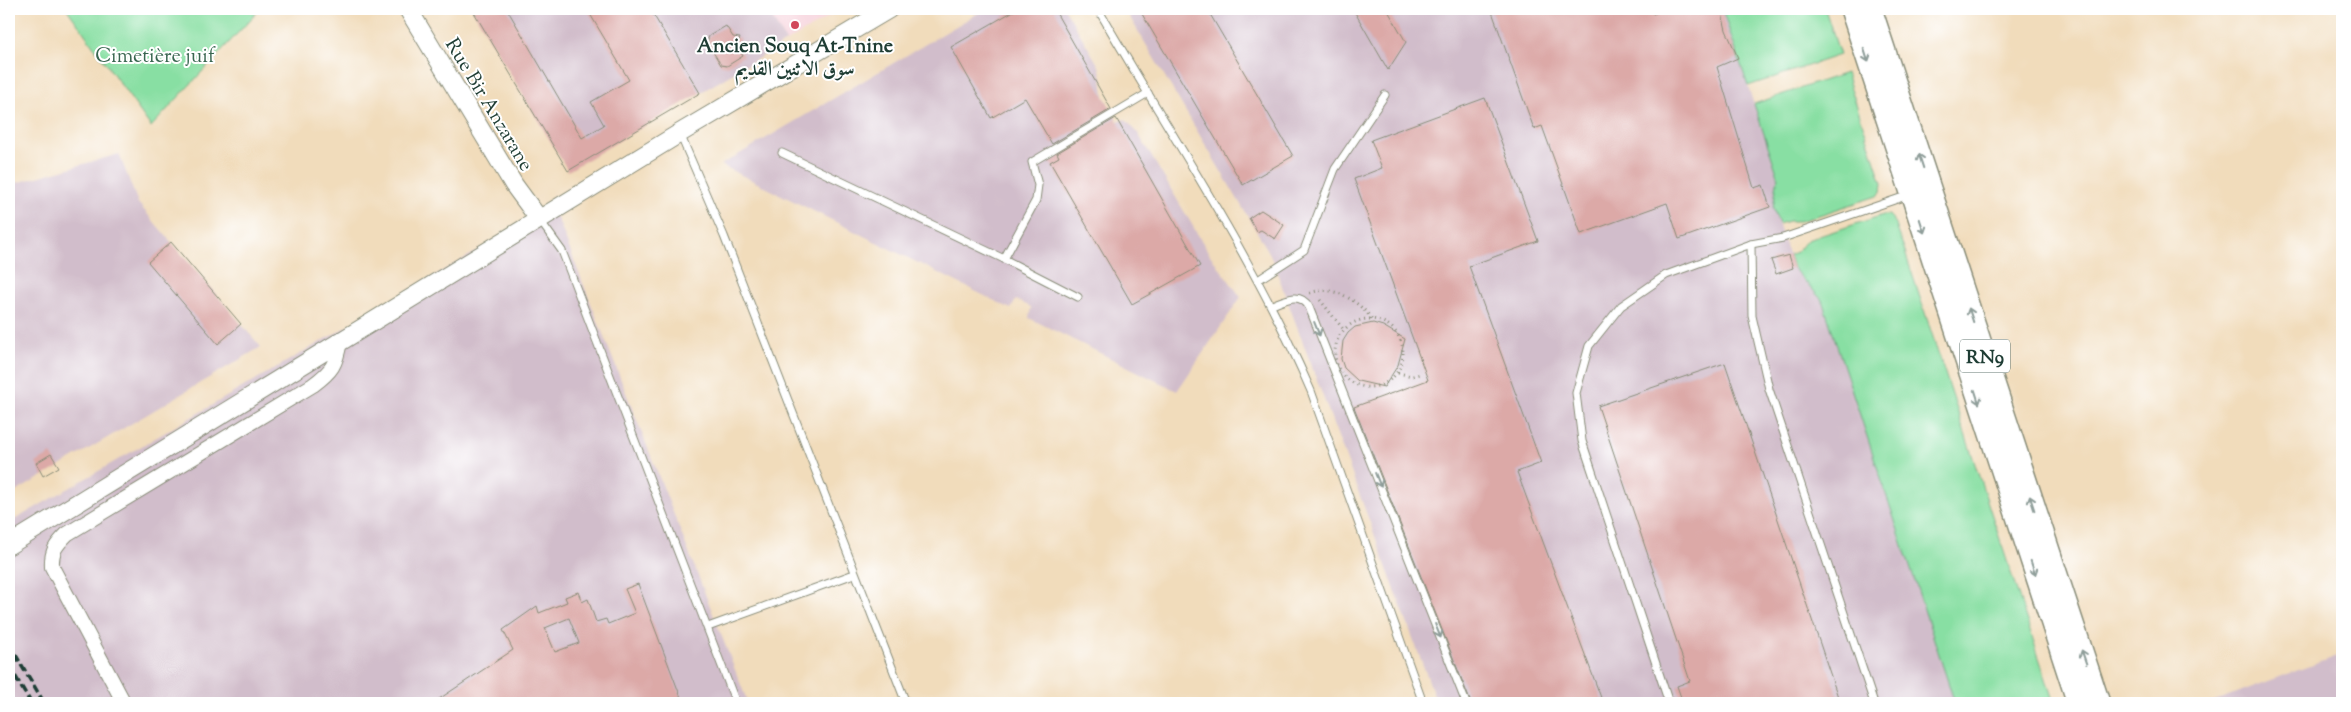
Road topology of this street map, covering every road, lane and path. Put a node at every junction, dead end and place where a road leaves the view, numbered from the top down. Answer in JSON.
{"nodes":[{"id":1,"x":408,"y":9,"type":"edge"},
{"id":2,"x":889,"y":9,"type":"edge"},
{"id":3,"x":1098,"y":9,"type":"edge"},
{"id":4,"x":1851,"y":9,"type":"edge"},
{"id":5,"x":1871,"y":9,"type":"edge"},
{"id":6,"x":1148,"y":93,"type":"junction"},
{"id":7,"x":1385,"y":95,"type":"dead end"},
{"id":8,"x":680,"y":132,"type":"junction"},
{"id":9,"x":782,"y":153,"type":"dead end"},
{"id":10,"x":1912,"y":195,"type":"junction"},
{"id":11,"x":539,"y":219,"type":"junction"},
{"id":12,"x":1751,"y":244,"type":"junction"},
{"id":13,"x":1004,"y":259,"type":"junction"},
{"id":14,"x":1258,"y":280,"type":"junction"},
{"id":15,"x":1313,"y":291,"type":"junction"},
{"id":16,"x":1078,"y":297,"type":"dead end"},
{"id":17,"x":1298,"y":298,"type":"junction"},
{"id":18,"x":1272,"y":305,"type":"junction"},
{"id":19,"x":1372,"y":319,"type":"junction"},
{"id":20,"x":1344,"y":330,"type":"junction"},
{"id":21,"x":340,"y":341,"type":"junction"},
{"id":22,"x":1398,"y":372,"type":"junction"},
{"id":23,"x":1420,"y":374,"type":"dead end"},
{"id":24,"x":9,"y":545,"type":"edge"},
{"id":25,"x":854,"y":574,"type":"junction"},
{"id":26,"x":708,"y":627,"type":"junction"},
{"id":27,"x":124,"y":703,"type":"edge"},
{"id":28,"x":736,"y":703,"type":"edge"},
{"id":29,"x":906,"y":703,"type":"edge"},
{"id":30,"x":1423,"y":703,"type":"edge"},
{"id":31,"x":1466,"y":703,"type":"edge"},
{"id":32,"x":1669,"y":703,"type":"edge"},
{"id":33,"x":1874,"y":703,"type":"edge"},
{"id":34,"x":2078,"y":703,"type":"edge"},
{"id":35,"x":2099,"y":703,"type":"edge"}],
"edges":[{"from":1,"to":11,"type":"street","name":"Rue Bir Anzarane"},
{"from":2,"to":8,"type":"street"},
{"from":3,"to":6,"type":"lane"},
{"from":4,"to":10,"type":"main road","number":"RN9","one_way":true},
{"from":35,"to":5,"type":"main road","number":"RN9","one_way":true},
{"from":6,"to":13,"type":"lane"},
{"from":6,"to":14,"type":"lane"},
{"from":7,"to":14,"type":"lane"},
{"from":8,"to":11,"type":"street"},
{"from":8,"to":25,"type":"lane"},
{"from":9,"to":13,"type":"lane"},
{"from":10,"to":12,"type":"lane"},
{"from":10,"to":34,"type":"main road","number":"RN9","one_way":true},
{"from":11,"to":21,"type":"street"},
{"from":11,"to":26,"type":"lane"},
{"from":12,"to":32,"type":"lane"},
{"from":12,"to":33,"type":"lane"},
{"from":13,"to":16,"type":"lane"},
{"from":14,"to":18,"type":"lane"},
{"from":15,"to":17,"type":"path"},
{"from":15,"to":19,"type":"path"},
{"from":15,"to":20,"type":"path"},
{"from":17,"to":18,"type":"lane"},
{"from":17,"to":31,"type":"lane","one_way":true},
{"from":18,"to":30,"type":"lane"},
{"from":19,"to":20,"type":"path"},
{"from":19,"to":22,"type":"path"},
{"from":20,"to":22,"type":"path"},
{"from":21,"to":24,"type":"street"},
{"from":21,"to":27,"type":"street"},
{"from":22,"to":23,"type":"path"},
{"from":25,"to":26,"type":"lane"},
{"from":25,"to":29,"type":"lane"},
{"from":26,"to":28,"type":"lane"}]}
